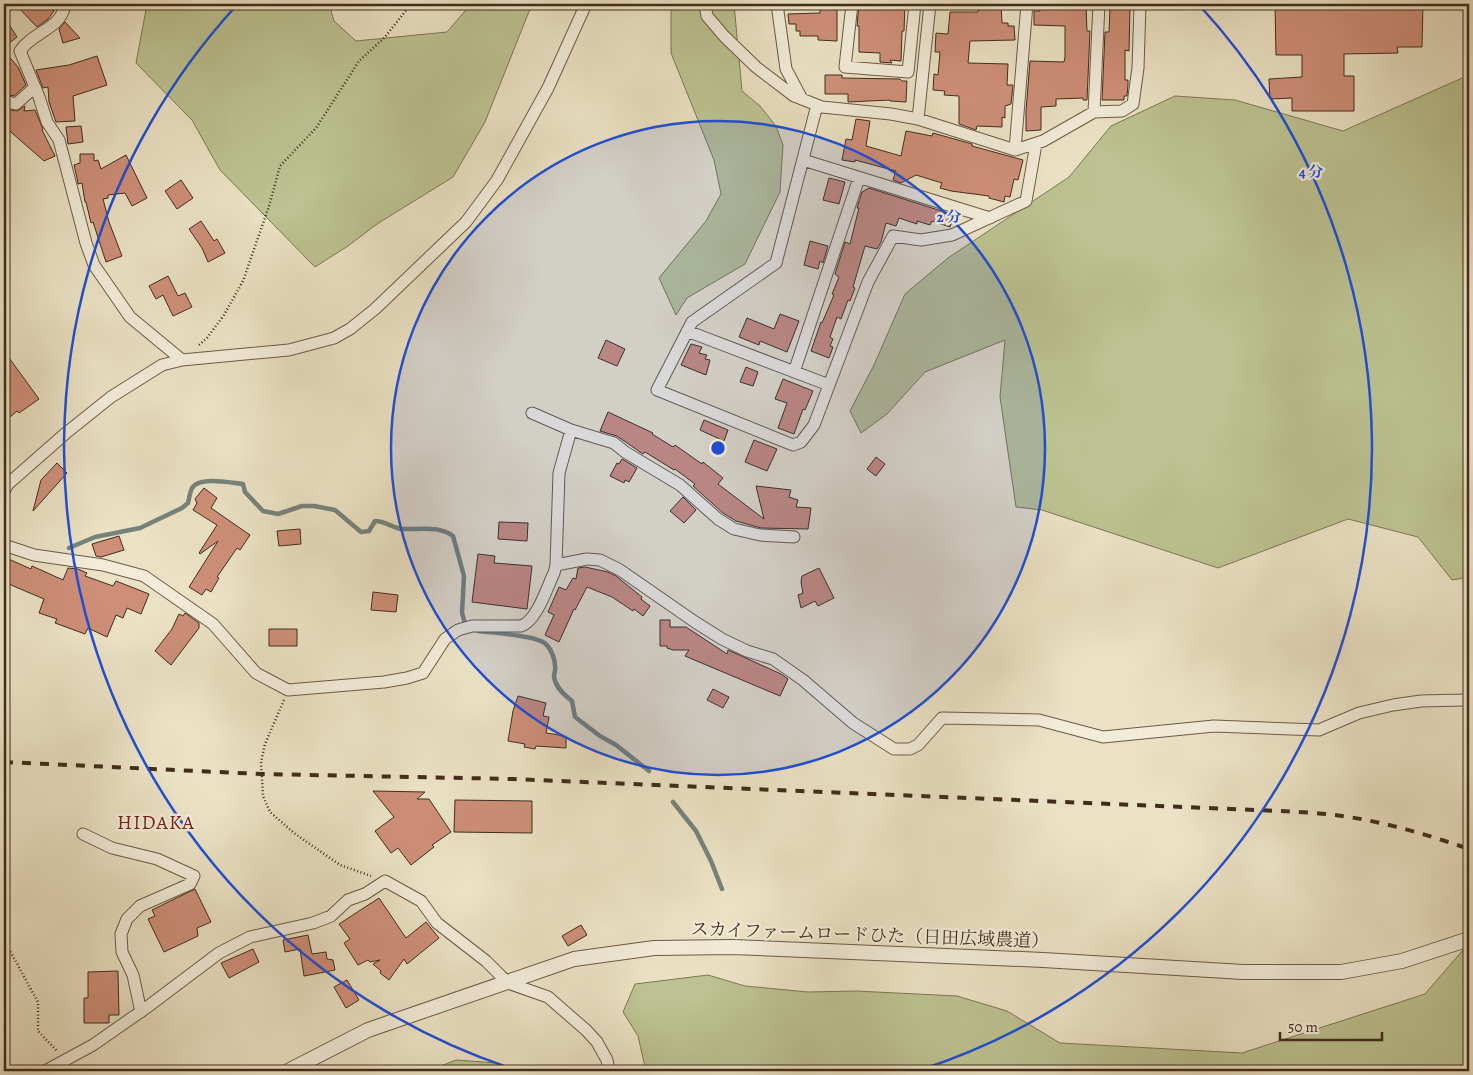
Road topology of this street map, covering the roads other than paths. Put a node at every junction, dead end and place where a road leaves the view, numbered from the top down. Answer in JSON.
{"nodes":[{"id":1,"x":65,"y":4,"type":"edge"},
{"id":2,"x":586,"y":4,"type":"edge"},
{"id":3,"x":705,"y":4,"type":"edge"},
{"id":4,"x":777,"y":4,"type":"edge"},
{"id":5,"x":852,"y":4,"type":"edge"},
{"id":6,"x":915,"y":4,"type":"edge"},
{"id":7,"x":930,"y":4,"type":"edge"},
{"id":8,"x":1027,"y":4,"type":"edge"},
{"id":9,"x":1099,"y":4,"type":"edge"},
{"id":10,"x":1140,"y":4,"type":"edge"},
{"id":11,"x":35,"y":87,"type":"junction"},
{"id":12,"x":802,"y":100,"type":"junction"},
{"id":13,"x":4,"y":101,"type":"edge"},
{"id":14,"x":817,"y":105,"type":"junction"},
{"id":15,"x":1094,"y":112,"type":"junction"},
{"id":16,"x":918,"y":119,"type":"junction"},
{"id":17,"x":1036,"y":144,"type":"junction"},
{"id":18,"x":1015,"y":150,"type":"junction"},
{"id":19,"x":803,"y":160,"type":"junction"},
{"id":20,"x":859,"y":178,"type":"junction"},
{"id":21,"x":990,"y":218,"type":"junction"},
{"id":22,"x":688,"y":331,"type":"junction"},
{"id":23,"x":182,"y":360,"type":"junction"},
{"id":24,"x":794,"y":372,"type":"junction"},
{"id":25,"x":829,"y":385,"type":"junction"},
{"id":26,"x":532,"y":413,"type":"dead end"},
{"id":27,"x":571,"y":430,"type":"junction"},
{"id":28,"x":4,"y":491,"type":"edge"},
{"id":29,"x":794,"y":538,"type":"dead end"},
{"id":30,"x":4,"y":545,"type":"edge"},
{"id":31,"x":556,"y":565,"type":"junction"},
{"id":32,"x":1469,"y":697,"type":"edge"},
{"id":33,"x":83,"y":834,"type":"dead end"},
{"id":34,"x":1469,"y":939,"type":"edge"},
{"id":35,"x":508,"y":983,"type":"junction"},
{"id":36,"x":141,"y":1012,"type":"junction"},
{"id":37,"x":45,"y":1071,"type":"edge"},
{"id":38,"x":288,"y":1071,"type":"edge"},
{"id":39,"x":609,"y":1071,"type":"edge"}],
"edges":[{"from":1,"to":11,"type":"street"},
{"from":2,"to":23,"type":"street"},
{"from":3,"to":12,"type":"street"},
{"from":4,"to":12,"type":"street"},
{"from":5,"to":6,"type":"street"},
{"from":7,"to":16,"type":"street"},
{"from":8,"to":18,"type":"street"},
{"from":9,"to":15,"type":"street"},
{"from":10,"to":15,"type":"street"},
{"from":11,"to":13,"type":"street"},
{"from":11,"to":23,"type":"street"},
{"from":12,"to":14,"type":"street"},
{"from":14,"to":16,"type":"street"},
{"from":14,"to":19,"type":"street"},
{"from":15,"to":17,"type":"street"},
{"from":16,"to":18,"type":"street"},
{"from":17,"to":18,"type":"street"},
{"from":17,"to":21,"type":"street"},
{"from":19,"to":20,"type":"street"},
{"from":19,"to":22,"type":"street"},
{"from":20,"to":21,"type":"street"},
{"from":20,"to":24,"type":"street"},
{"from":21,"to":25,"type":"street"},
{"from":22,"to":24,"type":"street"},
{"from":22,"to":25,"type":"street"},
{"from":23,"to":28,"type":"street"},
{"from":24,"to":25,"type":"street"},
{"from":26,"to":27,"type":"street"},
{"from":27,"to":29,"type":"street"},
{"from":27,"to":31,"type":"street"},
{"from":30,"to":31,"type":"street"},
{"from":31,"to":32,"type":"street"},
{"from":33,"to":36,"type":"street"},
{"from":34,"to":35,"type":"street","name":"スカイファームロードひた（日田広域農道）"},
{"from":35,"to":36,"type":"street"},
{"from":35,"to":38,"type":"street","name":"スカイファームロードひた（日田広域農道）"},
{"from":35,"to":39,"type":"street"},
{"from":36,"to":37,"type":"street"}]}
